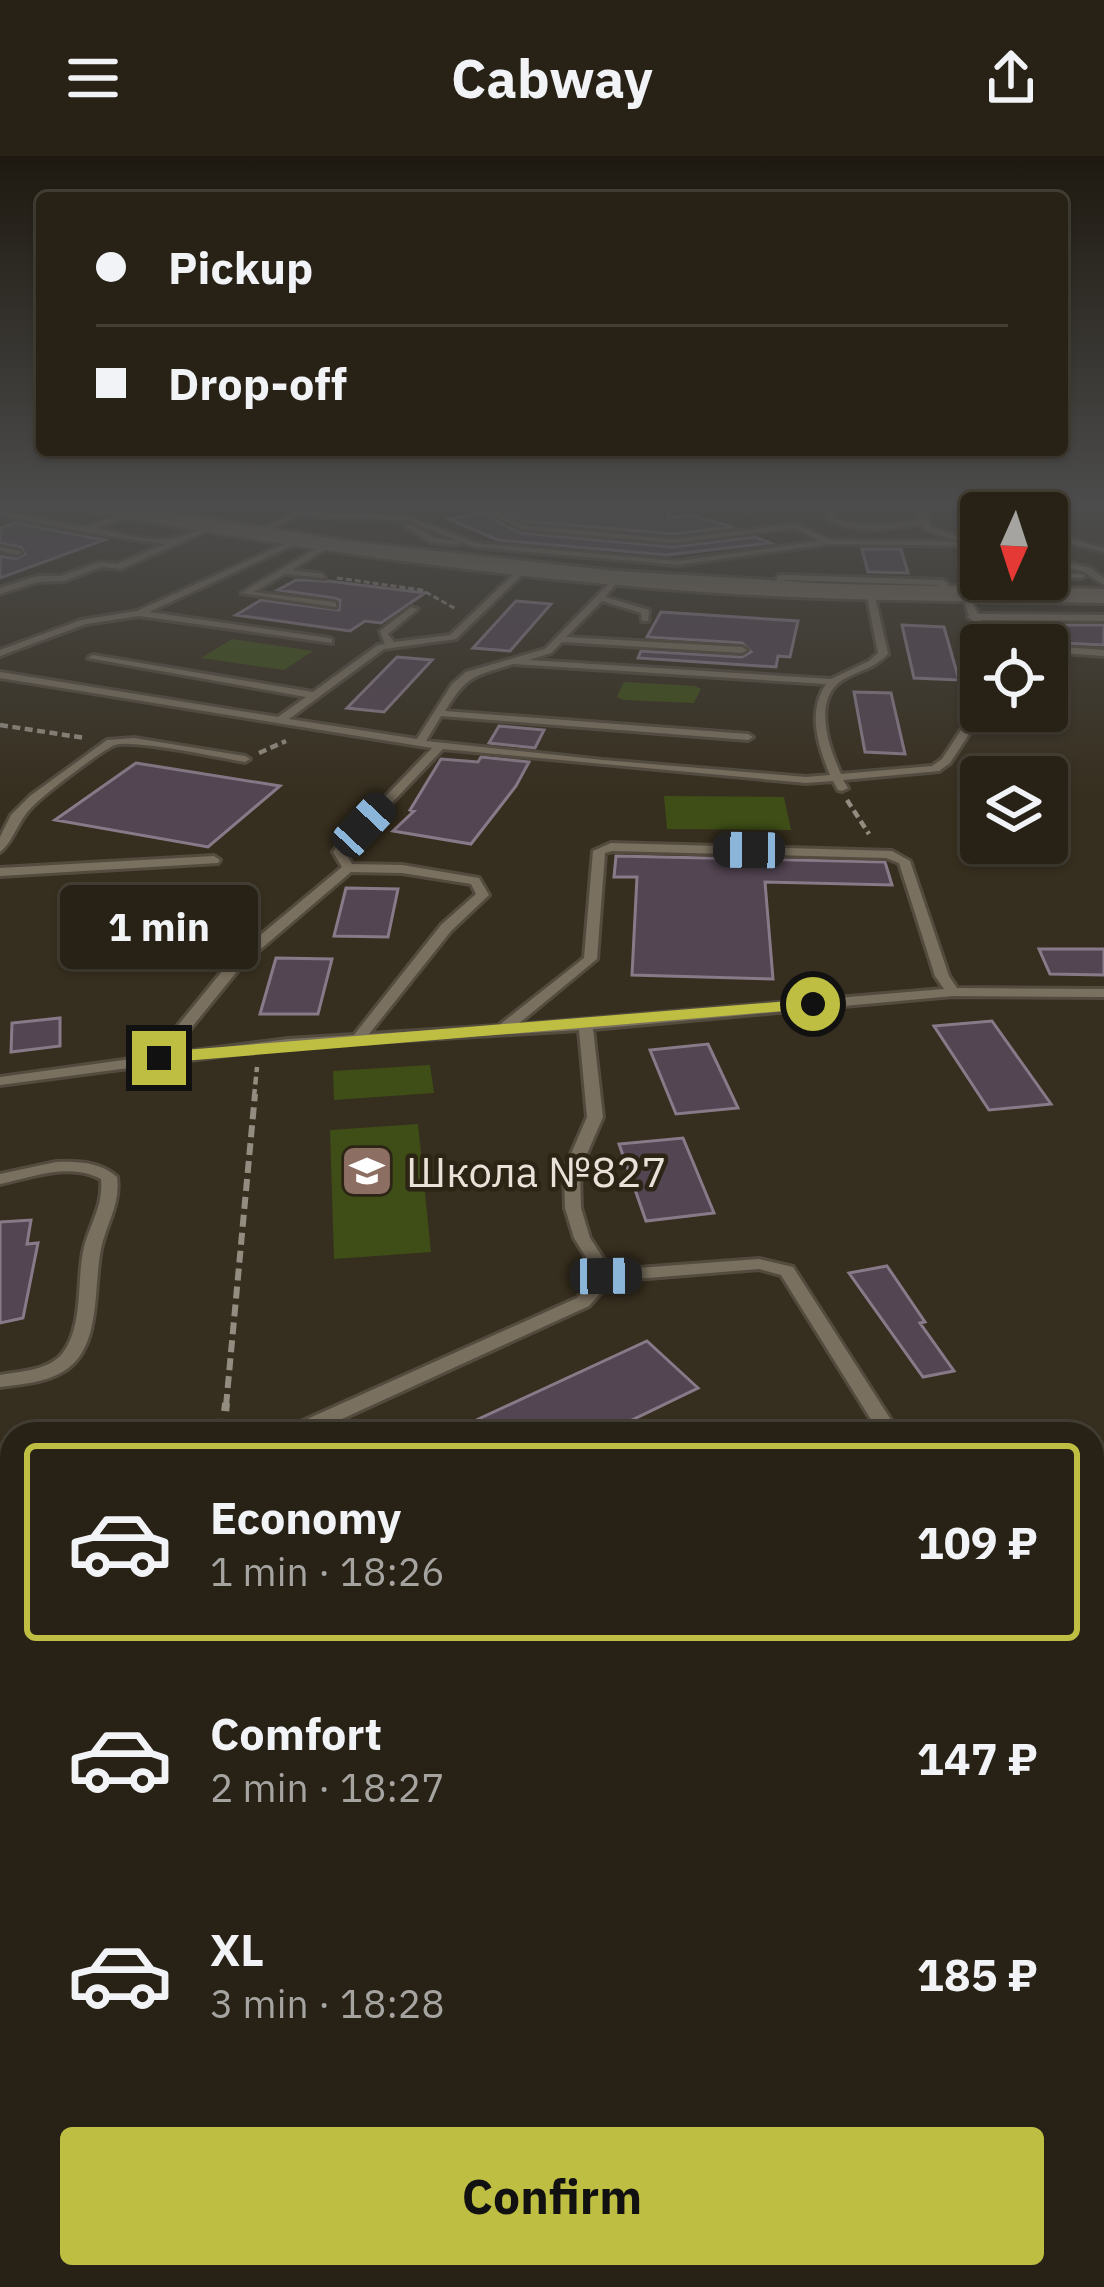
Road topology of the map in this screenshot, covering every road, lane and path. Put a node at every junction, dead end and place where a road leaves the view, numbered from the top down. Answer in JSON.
{"nodes":[{"id":1,"x":162,"y":602,"type":"edge"},
{"id":2,"x":316,"y":602,"type":"edge"},
{"id":3,"x":447,"y":602,"type":"edge"},
{"id":4,"x":489,"y":602,"type":"edge"},
{"id":5,"x":596,"y":602,"type":"edge"},
{"id":6,"x":615,"y":602,"type":"edge"},
{"id":7,"x":872,"y":602,"type":"edge"},
{"id":8,"x":960,"y":602,"type":"edge"},
{"id":9,"x":964,"y":602,"type":"edge"},
{"id":10,"x":333,"y":605,"type":"dead end"},
{"id":11,"x":414,"y":609,"type":"dead end"},
{"id":12,"x":139,"y":613,"type":"junction"},
{"id":13,"x":1104,"y":618,"type":"edge"},
{"id":14,"x":471,"y":619,"type":"junction"},
{"id":15,"x":645,"y":619,"type":"dead end"},
{"id":16,"x":974,"y":624,"type":"edge"},
{"id":17,"x":563,"y":640,"type":"junction"},
{"id":18,"x":329,"y":641,"type":"dead end"},
{"id":19,"x":391,"y":645,"type":"junction"},
{"id":20,"x":742,"y":650,"type":"dead end"},
{"id":21,"x":1068,"y":650,"type":"edge"},
{"id":22,"x":0,"y":653,"type":"edge"},
{"id":23,"x":1104,"y":653,"type":"edge"},
{"id":24,"x":93,"y":658,"type":"dead end"},
{"id":25,"x":508,"y":661,"type":"junction"},
{"id":26,"x":0,"y":675,"type":"edge"},
{"id":27,"x":833,"y":682,"type":"junction"},
{"id":28,"x":313,"y":695,"type":"junction"},
{"id":29,"x":438,"y":712,"type":"junction"},
{"id":30,"x":282,"y":719,"type":"junction"},
{"id":31,"x":0,"y":725,"type":"edge"},
{"id":32,"x":965,"y":732,"type":"edge"},
{"id":33,"x":748,"y":737,"type":"dead end"},
{"id":34,"x":421,"y":741,"type":"junction"},
{"id":35,"x":111,"y":742,"type":"junction"},
{"id":36,"x":440,"y":746,"type":"junction"},
{"id":37,"x":245,"y":759,"type":"dead end"},
{"id":38,"x":840,"y":784,"type":"junction"},
{"id":39,"x":0,"y":848,"type":"edge"},
{"id":40,"x":888,"y":854,"type":"junction"},
{"id":41,"x":214,"y":860,"type":"dead end"},
{"id":42,"x":348,"y":868,"type":"junction"},
{"id":43,"x":0,"y":872,"type":"edge"},
{"id":44,"x":953,"y":992,"type":"junction"},
{"id":45,"x":1104,"y":993,"type":"edge"},
{"id":46,"x":586,"y":1025,"type":"junction"},
{"id":47,"x":502,"y":1030,"type":"junction"},
{"id":48,"x":358,"y":1039,"type":"junction"},
{"id":49,"x":259,"y":1046,"type":"junction"},
{"id":50,"x":159,"y":1058,"type":"junction"},
{"id":51,"x":0,"y":1081,"type":"edge"},
{"id":52,"x":0,"y":1179,"type":"edge"},
{"id":53,"x":606,"y":1276,"type":"junction"},
{"id":54,"x":0,"y":1381,"type":"edge"},
{"id":55,"x":224,"y":1422,"type":"edge"},
{"id":56,"x":318,"y":1422,"type":"edge"},
{"id":57,"x":882,"y":1422,"type":"edge"}],
"edges":[{"from":1,"to":12,"type":"lane"},
{"from":2,"to":10,"type":"lane"},
{"from":3,"to":14,"type":"path"},
{"from":4,"to":14,"type":"lane"},
{"from":5,"to":17,"type":"lane"},
{"from":6,"to":15,"type":"lane"},
{"from":7,"to":27,"type":"lane"},
{"from":8,"to":16,"type":"lane"},
{"from":9,"to":13,"type":"lane"},
{"from":11,"to":19,"type":"lane"},
{"from":12,"to":18,"type":"lane"},
{"from":12,"to":22,"type":"lane"},
{"from":14,"to":19,"type":"lane"},
{"from":17,"to":20,"type":"lane"},
{"from":17,"to":25,"type":"lane"},
{"from":19,"to":28,"type":"lane"},
{"from":21,"to":23,"type":"lane"},
{"from":24,"to":28,"type":"lane"},
{"from":25,"to":27,"type":"lane"},
{"from":25,"to":29,"type":"lane"},
{"from":26,"to":30,"type":"lane"},
{"from":27,"to":38,"type":"lane"},
{"from":28,"to":30,"type":"lane"},
{"from":29,"to":33,"type":"lane"},
{"from":29,"to":34,"type":"lane"},
{"from":30,"to":34,"type":"lane"},
{"from":31,"to":35,"type":"path"},
{"from":32,"to":38,"type":"lane"},
{"from":34,"to":36,"type":"lane"},
{"from":35,"to":37,"type":"lane"},
{"from":35,"to":39,"type":"lane"},
{"from":36,"to":38,"type":"lane"},
{"from":36,"to":42,"type":"lane"},
{"from":38,"to":40,"type":"path"},
{"from":40,"to":44,"type":"lane"},
{"from":40,"to":47,"type":"lane"},
{"from":41,"to":43,"type":"lane"},
{"from":42,"to":48,"type":"lane"},
{"from":42,"to":50,"type":"lane"},
{"from":44,"to":45,"type":"lane"},
{"from":44,"to":46,"type":"lane"},
{"from":46,"to":47,"type":"lane"},
{"from":46,"to":53,"type":"lane"},
{"from":47,"to":48,"type":"lane"},
{"from":48,"to":49,"type":"lane"},
{"from":49,"to":50,"type":"lane"},
{"from":49,"to":55,"type":"path"},
{"from":50,"to":51,"type":"lane"},
{"from":52,"to":54,"type":"lane"},
{"from":53,"to":56,"type":"lane"},
{"from":53,"to":57,"type":"lane"}]}
